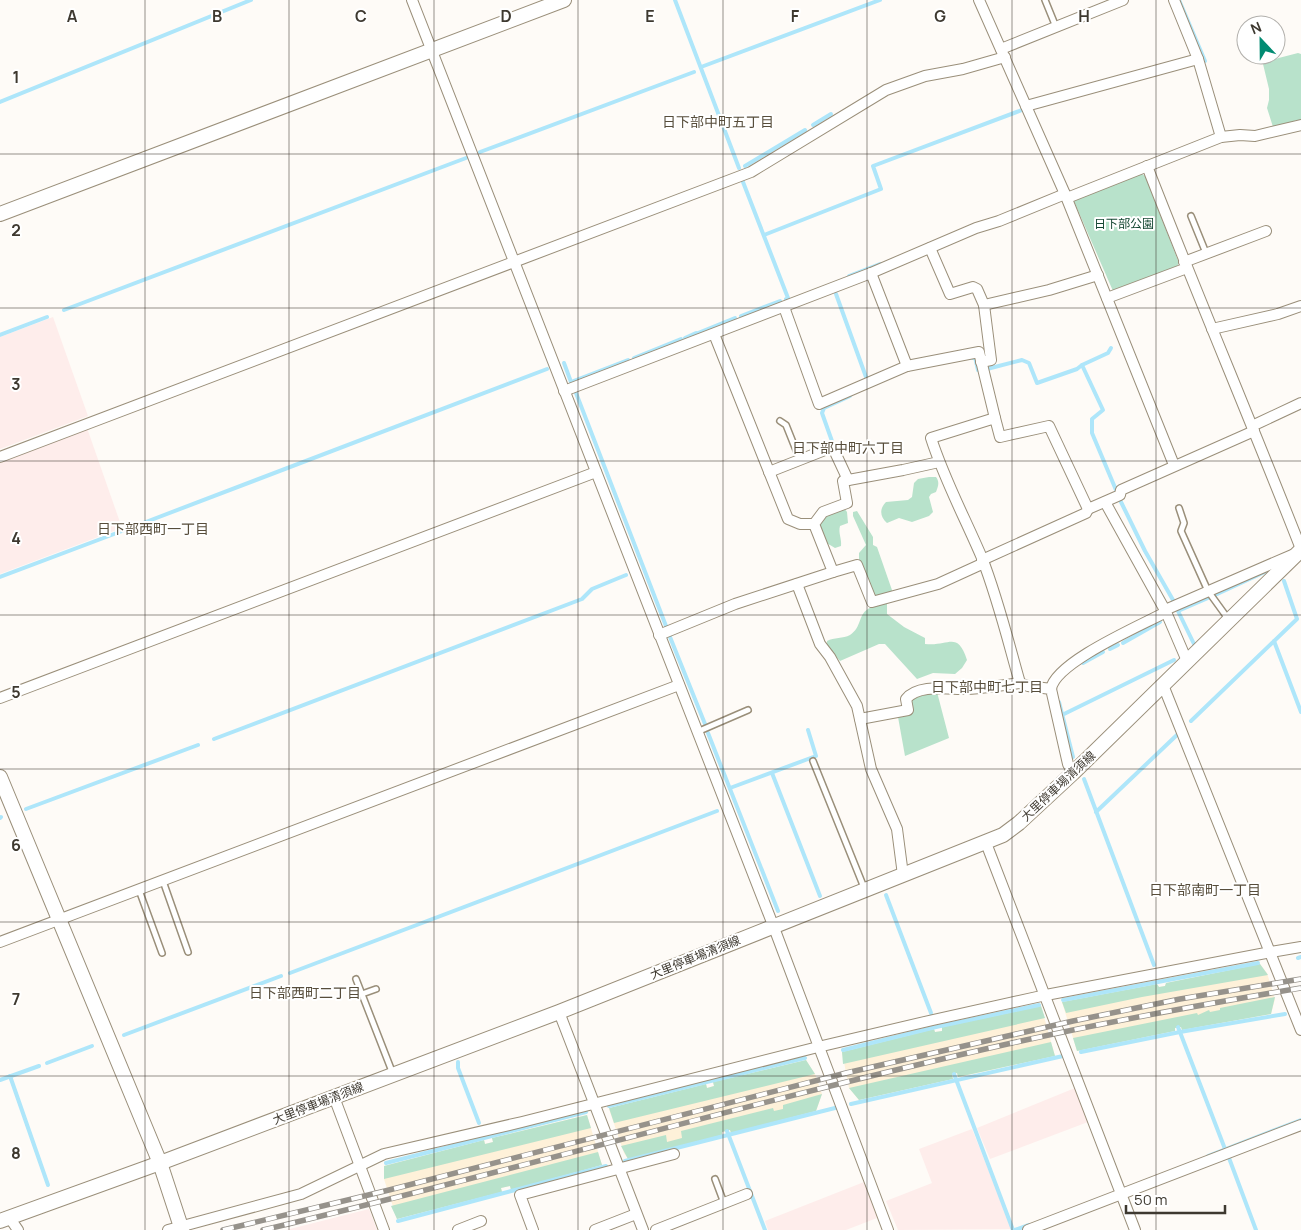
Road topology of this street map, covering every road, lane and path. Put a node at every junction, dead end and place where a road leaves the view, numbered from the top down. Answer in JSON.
{"nodes":[{"id":1,"x":412,"y":0,"type":"edge"},
{"id":2,"x":564,"y":0,"type":"edge"},
{"id":3,"x":979,"y":0,"type":"edge"},
{"id":4,"x":1045,"y":0,"type":"edge"},
{"id":5,"x":1123,"y":0,"type":"edge"},
{"id":6,"x":1174,"y":0,"type":"edge"},
{"id":7,"x":1056,"y":27,"type":"junction"},
{"id":8,"x":432,"y":51,"type":"junction"},
{"id":9,"x":1003,"y":53,"type":"junction"},
{"id":10,"x":1198,"y":59,"type":"junction"},
{"id":11,"x":1026,"y":106,"type":"junction"},
{"id":12,"x":1301,"y":125,"type":"edge"},
{"id":13,"x":1221,"y":137,"type":"junction"},
{"id":14,"x":1147,"y":166,"type":"junction"},
{"id":15,"x":1066,"y":196,"type":"junction"},
{"id":16,"x":0,"y":214,"type":"edge"},
{"id":17,"x":1191,"y":216,"type":"dead end"},
{"id":18,"x":1266,"y":231,"type":"dead end"},
{"id":19,"x":930,"y":248,"type":"junction"},
{"id":20,"x":1206,"y":254,"type":"junction"},
{"id":21,"x":514,"y":262,"type":"junction"},
{"id":22,"x":1185,"y":265,"type":"junction"},
{"id":23,"x":871,"y":273,"type":"junction"},
{"id":24,"x":1098,"y":275,"type":"junction"},
{"id":25,"x":1107,"y":298,"type":"junction"},
{"id":26,"x":984,"y":305,"type":"junction"},
{"id":27,"x":1301,"y":306,"type":"edge"},
{"id":28,"x":784,"y":307,"type":"junction"},
{"id":29,"x":1212,"y":329,"type":"junction"},
{"id":30,"x":714,"y":334,"type":"junction"},
{"id":31,"x":981,"y":362,"type":"junction"},
{"id":32,"x":907,"y":366,"type":"junction"},
{"id":33,"x":564,"y":391,"type":"junction"},
{"id":34,"x":1301,"y":403,"type":"edge"},
{"id":35,"x":994,"y":418,"type":"junction"},
{"id":36,"x":780,"y":421,"type":"dead end"},
{"id":37,"x":1253,"y":428,"type":"junction"},
{"id":38,"x":0,"y":457,"type":"edge"},
{"id":39,"x":800,"y":460,"type":"junction"},
{"id":40,"x":939,"y":462,"type":"junction"},
{"id":41,"x":1174,"y":465,"type":"junction"},
{"id":42,"x":596,"y":472,"type":"junction"},
{"id":43,"x":769,"y":472,"type":"junction"},
{"id":44,"x":848,"y":480,"type":"junction"},
{"id":45,"x":1105,"y":502,"type":"junction"},
{"id":46,"x":1179,"y":508,"type":"dead end"},
{"id":47,"x":1088,"y":509,"type":"junction"},
{"id":48,"x":814,"y":524,"type":"junction"},
{"id":49,"x":1300,"y":550,"type":"edge"},
{"id":50,"x":983,"y":562,"type":"junction"},
{"id":51,"x":832,"y":572,"type":"junction"},
{"id":52,"x":797,"y":584,"type":"junction"},
{"id":53,"x":1208,"y":591,"type":"junction"},
{"id":54,"x":1166,"y":611,"type":"junction"},
{"id":55,"x":1229,"y":620,"type":"junction"},
{"id":56,"x":659,"y":635,"type":"junction"},
{"id":57,"x":1187,"y":661,"type":"junction"},
{"id":58,"x":1020,"y":683,"type":"junction"},
{"id":59,"x":679,"y":685,"type":"junction"},
{"id":60,"x":1164,"y":685,"type":"junction"},
{"id":61,"x":1052,"y":689,"type":"junction"},
{"id":62,"x":0,"y":698,"type":"edge"},
{"id":63,"x":748,"y":710,"type":"dead end"},
{"id":64,"x":860,"y":720,"type":"junction"},
{"id":65,"x":697,"y":732,"type":"junction"},
{"id":66,"x":813,"y":761,"type":"dead end"},
{"id":67,"x":1073,"y":773,"type":"junction"},
{"id":68,"x":0,"y":777,"type":"edge"},
{"id":69,"x":986,"y":843,"type":"junction"},
{"id":70,"x":903,"y":875,"type":"junction"},
{"id":71,"x":163,"y":881,"type":"junction"},
{"id":72,"x":139,"y":890,"type":"junction"},
{"id":73,"x":865,"y":890,"type":"junction"},
{"id":74,"x":59,"y":920,"type":"junction"},
{"id":75,"x":773,"y":925,"type":"junction"},
{"id":76,"x":0,"y":942,"type":"edge"},
{"id":77,"x":1301,"y":947,"type":"edge"},
{"id":78,"x":188,"y":952,"type":"dead end"},
{"id":79,"x":1271,"y":952,"type":"junction"},
{"id":80,"x":162,"y":953,"type":"dead end"},
{"id":81,"x":356,"y":979,"type":"dead end"},
{"id":82,"x":376,"y":989,"type":"dead end"},
{"id":83,"x":362,"y":994,"type":"junction"},
{"id":84,"x":1046,"y":995,"type":"junction"},
{"id":85,"x":559,"y":1012,"type":"junction"},
{"id":86,"x":1301,"y":1030,"type":"edge"},
{"id":87,"x":818,"y":1046,"type":"junction"},
{"id":88,"x":393,"y":1074,"type":"junction"},
{"id":89,"x":334,"y":1097,"type":"junction"},
{"id":90,"x":594,"y":1102,"type":"junction"},
{"id":91,"x":1301,"y":1125,"type":"edge"},
{"id":92,"x":674,"y":1154,"type":"dead end"},
{"id":93,"x":160,"y":1163,"type":"junction"},
{"id":94,"x":360,"y":1166,"type":"junction"},
{"id":95,"x":619,"y":1168,"type":"junction"},
{"id":96,"x":715,"y":1179,"type":"dead end"},
{"id":97,"x":747,"y":1194,"type":"dead end"},
{"id":98,"x":1122,"y":1194,"type":"junction"},
{"id":99,"x":724,"y":1203,"type":"junction"},
{"id":100,"x":636,"y":1214,"type":"junction"},
{"id":101,"x":5,"y":1219,"type":"edge"},
{"id":102,"x":481,"y":1221,"type":"dead end"},
{"id":103,"x":177,"y":1229,"type":"edge"},
{"id":104,"x":18,"y":1230,"type":"edge"},
{"id":105,"x":384,"y":1230,"type":"edge"},
{"id":106,"x":458,"y":1230,"type":"edge"},
{"id":107,"x":533,"y":1230,"type":"edge"},
{"id":108,"x":595,"y":1230,"type":"edge"},
{"id":109,"x":643,"y":1230,"type":"edge"},
{"id":110,"x":656,"y":1230,"type":"edge"},
{"id":111,"x":888,"y":1230,"type":"edge"},
{"id":112,"x":1028,"y":1230,"type":"edge"},
{"id":113,"x":1136,"y":1230,"type":"edge"}],
"edges":[{"from":1,"to":8,"type":"street"},
{"from":2,"to":8,"type":"main road"},
{"from":3,"to":9,"type":"street"},
{"from":4,"to":7,"type":"lane"},
{"from":5,"to":7,"type":"street"},
{"from":6,"to":10,"type":"street"},
{"from":7,"to":9,"type":"street"},
{"from":8,"to":16,"type":"main road"},
{"from":8,"to":21,"type":"street"},
{"from":9,"to":11,"type":"street"},
{"from":9,"to":21,"type":"street"},
{"from":10,"to":11,"type":"street"},
{"from":10,"to":13,"type":"street"},
{"from":11,"to":15,"type":"street"},
{"from":12,"to":13,"type":"street"},
{"from":13,"to":14,"type":"street"},
{"from":14,"to":15,"type":"street"},
{"from":14,"to":22,"type":"street"},
{"from":15,"to":19,"type":"street"},
{"from":15,"to":24,"type":"street"},
{"from":17,"to":20,"type":"lane"},
{"from":18,"to":20,"type":"street"},
{"from":19,"to":23,"type":"street"},
{"from":19,"to":26,"type":"street"},
{"from":20,"to":22,"type":"street"},
{"from":21,"to":33,"type":"street"},
{"from":21,"to":38,"type":"street"},
{"from":22,"to":25,"type":"street"},
{"from":22,"to":29,"type":"street"},
{"from":23,"to":28,"type":"street"},
{"from":23,"to":32,"type":"street"},
{"from":24,"to":25,"type":"street"},
{"from":24,"to":26,"type":"street"},
{"from":25,"to":41,"type":"street"},
{"from":26,"to":31,"type":"street"},
{"from":27,"to":29,"type":"street"},
{"from":28,"to":30,"type":"street"},
{"from":28,"to":32,"type":"street"},
{"from":29,"to":37,"type":"street"},
{"from":30,"to":33,"type":"street"},
{"from":30,"to":43,"type":"street"},
{"from":31,"to":32,"type":"street"},
{"from":31,"to":35,"type":"street"},
{"from":33,"to":42,"type":"street"},
{"from":34,"to":37,"type":"street"},
{"from":35,"to":40,"type":"street"},
{"from":35,"to":47,"type":"street"},
{"from":36,"to":39,"type":"lane"},
{"from":37,"to":41,"type":"street"},
{"from":37,"to":49,"type":"street"},
{"from":39,"to":43,"type":"street"},
{"from":39,"to":44,"type":"street"},
{"from":40,"to":44,"type":"street"},
{"from":40,"to":50,"type":"street"},
{"from":41,"to":45,"type":"street"},
{"from":42,"to":56,"type":"street"},
{"from":42,"to":62,"type":"street"},
{"from":43,"to":48,"type":"street"},
{"from":44,"to":48,"type":"street"},
{"from":45,"to":47,"type":"street"},
{"from":45,"to":54,"type":"street"},
{"from":46,"to":53,"type":"lane"},
{"from":47,"to":50,"type":"street"},
{"from":48,"to":51,"type":"street"},
{"from":49,"to":53,"type":"street"},
{"from":49,"to":55,"type":"main road","name":"大里停車場清須線"},
{"from":50,"to":51,"type":"street"},
{"from":50,"to":58,"type":"street"},
{"from":51,"to":52,"type":"street"},
{"from":52,"to":56,"type":"street"},
{"from":52,"to":64,"type":"street"},
{"from":53,"to":54,"type":"street"},
{"from":53,"to":55,"type":"lane"},
{"from":54,"to":57,"type":"street"},
{"from":54,"to":61,"type":"street"},
{"from":55,"to":57,"type":"main road","name":"大里停車場清須線"},
{"from":56,"to":59,"type":"street"},
{"from":57,"to":60,"type":"main road","name":"大里停車場清須線"},
{"from":58,"to":61,"type":"street"},
{"from":58,"to":64,"type":"street"},
{"from":59,"to":65,"type":"street"},
{"from":59,"to":71,"type":"street"},
{"from":60,"to":67,"type":"main road","name":"大里停車場清須線"},
{"from":60,"to":79,"type":"street"},
{"from":61,"to":67,"type":"street"},
{"from":63,"to":65,"type":"lane"},
{"from":64,"to":70,"type":"street"},
{"from":65,"to":75,"type":"street"},
{"from":66,"to":73,"type":"lane"},
{"from":67,"to":69,"type":"main road","name":"大里停車場清須線"},
{"from":68,"to":74,"type":"main road"},
{"from":69,"to":70,"type":"main road","name":"大里停車場清須線"},
{"from":69,"to":84,"type":"street"},
{"from":70,"to":73,"type":"main road","name":"大里停車場清須線"},
{"from":71,"to":72,"type":"street"},
{"from":71,"to":78,"type":"lane"},
{"from":72,"to":74,"type":"street"},
{"from":72,"to":80,"type":"lane"},
{"from":73,"to":75,"type":"main road","name":"大里停車場清須線"},
{"from":74,"to":76,"type":"street"},
{"from":74,"to":93,"type":"main road"},
{"from":75,"to":85,"type":"main road","name":"大里停車場清須線"},
{"from":75,"to":87,"type":"street"},
{"from":77,"to":79,"type":"street"},
{"from":79,"to":84,"type":"street"},
{"from":79,"to":86,"type":"street"},
{"from":81,"to":83,"type":"lane"},
{"from":82,"to":83,"type":"lane"},
{"from":83,"to":88,"type":"lane"},
{"from":84,"to":87,"type":"street"},
{"from":84,"to":98,"type":"street"},
{"from":85,"to":88,"type":"main road","name":"大里停車場清須線"},
{"from":85,"to":90,"type":"street"},
{"from":87,"to":90,"type":"street"},
{"from":87,"to":111,"type":"street"},
{"from":88,"to":89,"type":"main road","name":"大里停車場清須線"},
{"from":89,"to":93,"type":"main road","name":"大里停車場清須線"},
{"from":89,"to":94,"type":"street"},
{"from":90,"to":94,"type":"street"},
{"from":90,"to":95,"type":"street"},
{"from":91,"to":98,"type":"street"},
{"from":92,"to":95,"type":"street"},
{"from":93,"to":101,"type":"main road","name":"大里停車場清須線"},
{"from":93,"to":103,"type":"main road"},
{"from":94,"to":103,"type":"street"},
{"from":94,"to":105,"type":"street"},
{"from":95,"to":100,"type":"street"},
{"from":95,"to":107,"type":"street"},
{"from":96,"to":99,"type":"lane"},
{"from":97,"to":99,"type":"street"},
{"from":98,"to":112,"type":"street"},
{"from":98,"to":113,"type":"street"},
{"from":99,"to":110,"type":"street"},
{"from":100,"to":108,"type":"street"},
{"from":100,"to":109,"type":"street"},
{"from":101,"to":104,"type":"street"},
{"from":102,"to":106,"type":"street"}]}
